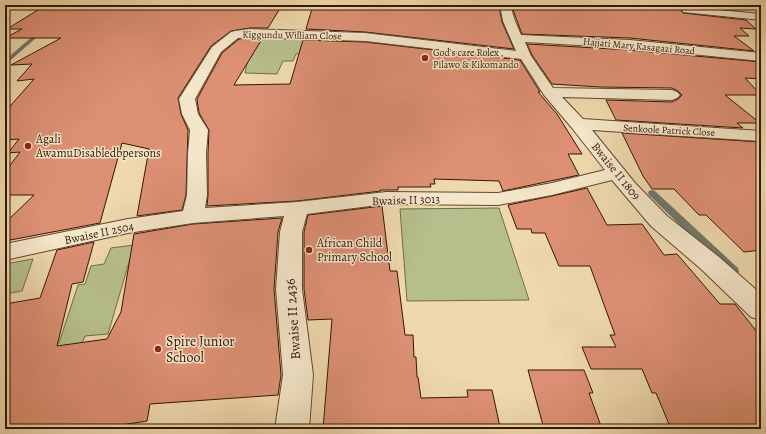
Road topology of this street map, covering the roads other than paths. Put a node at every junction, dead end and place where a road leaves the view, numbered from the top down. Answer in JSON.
{"nodes":[{"id":1,"x":502,"y":5,"type":"edge"},
{"id":2,"x":687,"y":10,"type":"dead end"},
{"id":3,"x":761,"y":17,"type":"edge"},
{"id":4,"x":517,"y":38,"type":"junction"},
{"id":5,"x":525,"y":56,"type":"junction"},
{"id":6,"x":761,"y":57,"type":"edge"},
{"id":7,"x":549,"y":92,"type":"junction"},
{"id":8,"x":672,"y":95,"type":"dead end"},
{"id":9,"x":578,"y":124,"type":"junction"},
{"id":10,"x":761,"y":136,"type":"edge"},
{"id":11,"x":617,"y":173,"type":"junction"},
{"id":12,"x":297,"y":209,"type":"junction"},
{"id":13,"x":192,"y":216,"type":"junction"},
{"id":14,"x":5,"y":252,"type":"edge"},
{"id":15,"x":761,"y":310,"type":"edge"},
{"id":16,"x":292,"y":429,"type":"edge"}],
"edges":[{"from":1,"to":4,"type":"street","name":"Bwaise II 1809"},
{"from":2,"to":3,"type":"street"},
{"from":4,"to":5,"type":"street","name":"Bwaise II 1809"},
{"from":4,"to":6,"type":"street","name":"Hajjati Mary Kasagazi Road"},
{"from":5,"to":7,"type":"street","name":"Bwaise II 1809"},
{"from":5,"to":13,"type":"street","name":"Kiggundu William Close"},
{"from":7,"to":8,"type":"street"},
{"from":7,"to":9,"type":"street","name":"Bwaise II 1809"},
{"from":9,"to":10,"type":"street","name":"Senkoole Patrick Close"},
{"from":9,"to":11,"type":"street","name":"Bwaise II 1809"},
{"from":11,"to":12,"type":"street","name":"Bwaise II 3013"},
{"from":11,"to":15,"type":"street","name":"Bwaise II 1809"},
{"from":12,"to":13,"type":"street","name":"Bwaise II 3013"},
{"from":12,"to":16,"type":"street","name":"Bwaise II 2436"},
{"from":13,"to":14,"type":"street","name":"Bwaise II 2504"}]}
